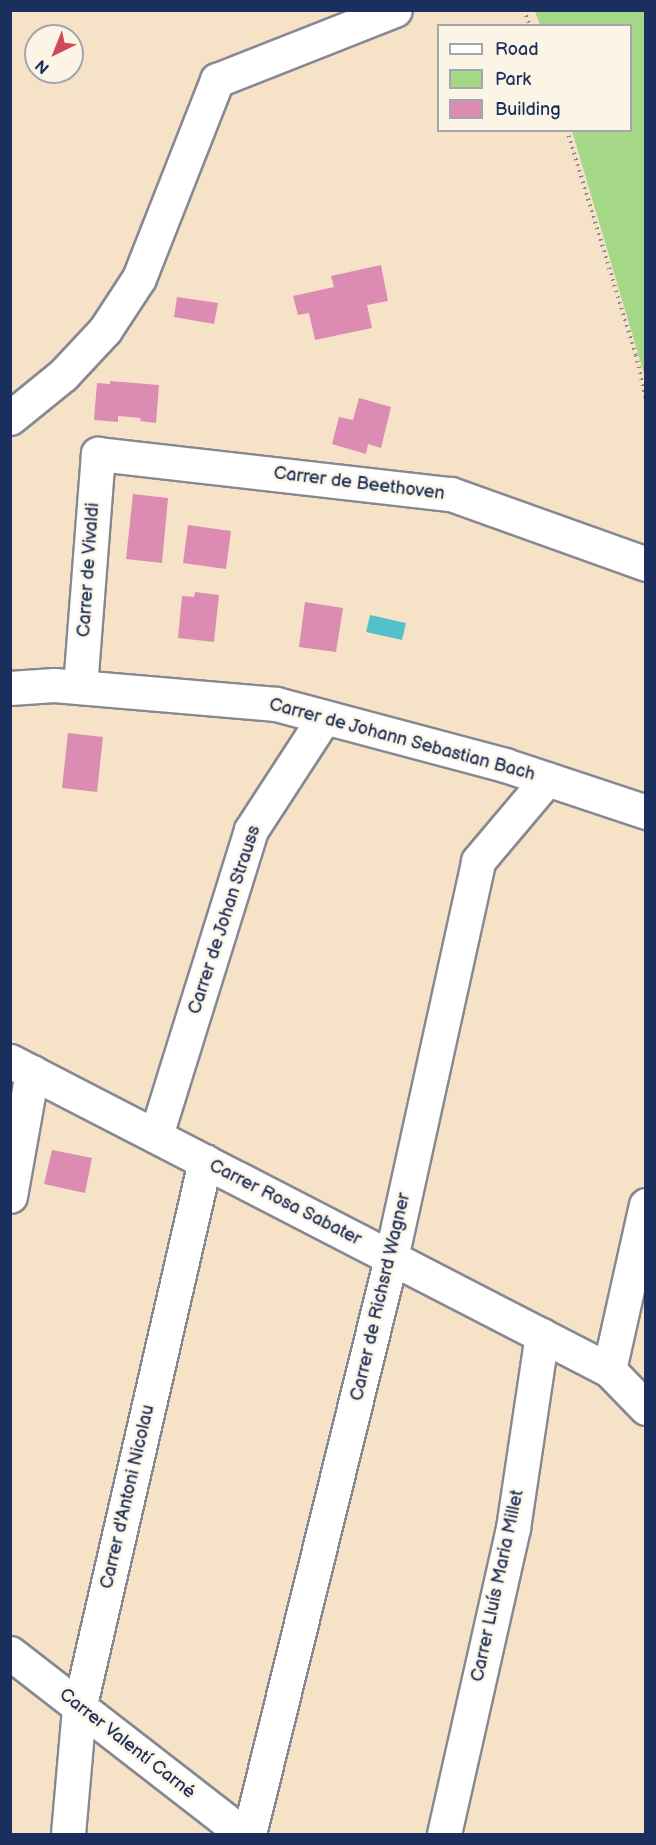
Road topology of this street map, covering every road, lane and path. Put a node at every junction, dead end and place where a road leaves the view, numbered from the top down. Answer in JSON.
{"nodes":[{"id":1,"x":395,"y":10,"type":"edge"},
{"id":2,"x":568,"y":132,"type":"edge"},
{"id":3,"x":645,"y":400,"type":"edge"},
{"id":4,"x":10,"y":418,"type":"edge"},
{"id":5,"x":98,"y":454,"type":"joint"},
{"id":6,"x":645,"y":564,"type":"edge"},
{"id":7,"x":81,"y":687,"type":"junction"},
{"id":8,"x":10,"y":688,"type":"edge"},
{"id":9,"x":323,"y":719,"type":"junction"},
{"id":10,"x":547,"y":779,"type":"junction"},
{"id":11,"x":645,"y":812,"type":"edge"},
{"id":12,"x":21,"y":1066,"type":"edge"},
{"id":13,"x":156,"y":1135,"type":"junction"},
{"id":14,"x":205,"y":1161,"type":"junction"},
{"id":15,"x":10,"y":1196,"type":"edge"},
{"id":16,"x":645,"y":1205,"type":"edge"},
{"id":17,"x":392,"y":1258,"type":"junction"},
{"id":18,"x":542,"y":1335,"type":"junction"},
{"id":19,"x":609,"y":1370,"type":"junction"},
{"id":20,"x":645,"y":1408,"type":"edge"},
{"id":21,"x":10,"y":1653,"type":"edge"},
{"id":22,"x":79,"y":1709,"type":"junction"},
{"id":23,"x":68,"y":1834,"type":"edge"},
{"id":24,"x":243,"y":1834,"type":"edge"},
{"id":25,"x":249,"y":1834,"type":"edge"},
{"id":26,"x":444,"y":1834,"type":"edge"}],
"edges":[{"from":1,"to":4,"type":"street"},
{"from":2,"to":3,"type":"path"},
{"from":5,"to":6,"type":"street","name":"Carrer de Beethoven"},
{"from":5,"to":7,"type":"street","name":"Carrer de Vivaldi"},
{"from":7,"to":8,"type":"street","name":"Carrer de Johann Sebastian Bach"},
{"from":7,"to":9,"type":"street","name":"Carrer de Johann Sebastian Bach"},
{"from":9,"to":10,"type":"street","name":"Carrer de Johann Sebastian Bach"},
{"from":9,"to":13,"type":"street","name":"Carrer de Johan Strauss"},
{"from":10,"to":11,"type":"street","name":"Carrer de Johann Sebastian Bach"},
{"from":10,"to":17,"type":"street","name":"Carrer de Richsrd Wagner"},
{"from":12,"to":13,"type":"street","name":"Carrer Rosa Sabater"},
{"from":12,"to":15,"type":"street"},
{"from":13,"to":14,"type":"street","name":"Carrer Rosa Sabater"},
{"from":14,"to":17,"type":"street","name":"Carrer Rosa Sabater"},
{"from":14,"to":22,"type":"street","name":"Carrer d'Antoni Nicolau"},
{"from":16,"to":19,"type":"street"},
{"from":17,"to":18,"type":"street","name":"Carrer Rosa Sabater"},
{"from":17,"to":25,"type":"street","name":"Carrer de Richsrd Wagner"},
{"from":18,"to":19,"type":"street","name":"Carrer Rosa Sabater"},
{"from":18,"to":26,"type":"street","name":"Carrer Lluís Maria Millet"},
{"from":19,"to":20,"type":"street","name":"Carrer Rosa Sabater"},
{"from":21,"to":22,"type":"street","name":"Carrer Valentí Carné"},
{"from":22,"to":23,"type":"street","name":"Carrer d'Antoni Nicolau"},
{"from":22,"to":24,"type":"street","name":"Carrer Valentí Carné"}]}
